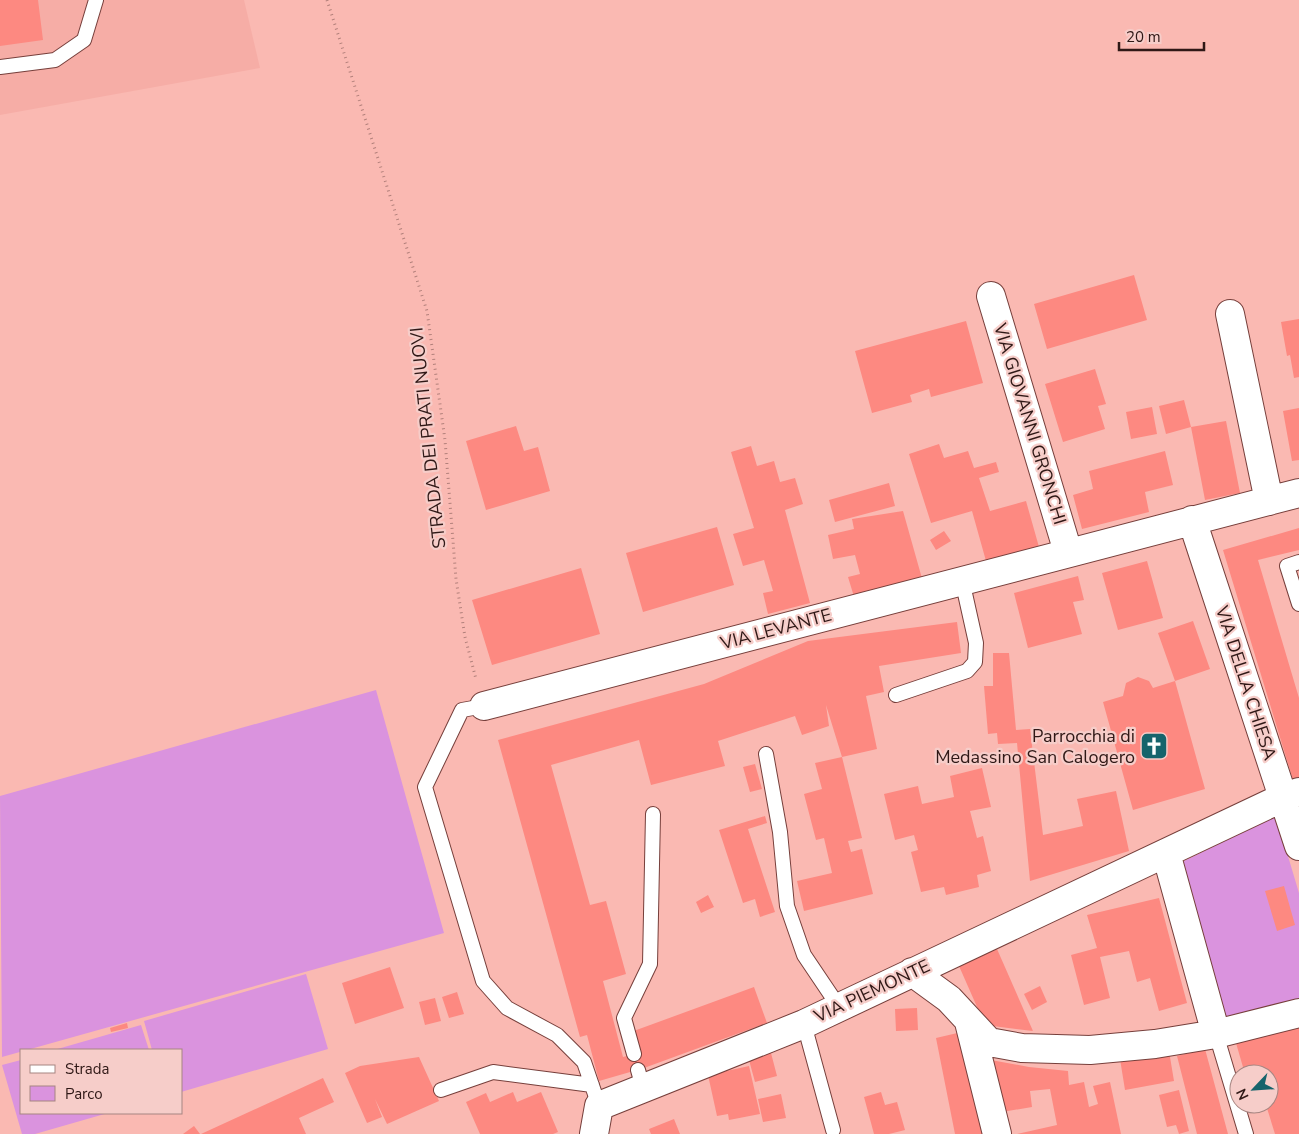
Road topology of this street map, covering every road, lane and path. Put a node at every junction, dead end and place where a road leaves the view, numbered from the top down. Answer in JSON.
{"nodes":[{"id":1,"x":96,"y":0,"type":"edge"},
{"id":2,"x":327,"y":0,"type":"edge"},
{"id":3,"x":0,"y":67,"type":"edge"},
{"id":4,"x":992,"y":296,"type":"dead end"},
{"id":5,"x":1230,"y":314,"type":"dead end"},
{"id":6,"x":1299,"y":493,"type":"edge"},
{"id":7,"x":1269,"y":500,"type":"junction"},
{"id":8,"x":1192,"y":520,"type":"junction"},
{"id":9,"x":1068,"y":552,"type":"junction"},
{"id":10,"x":1299,"y":562,"type":"edge"},
{"id":11,"x":962,"y":580,"type":"junction"},
{"id":12,"x":1299,"y":604,"type":"edge"},
{"id":13,"x":896,"y":695,"type":"dead end"},
{"id":14,"x":484,"y":706,"type":"junction"},
{"id":15,"x":766,"y":754,"type":"dead end"},
{"id":16,"x":1292,"y":795,"type":"edge"},
{"id":17,"x":653,"y":814,"type":"dead end"},
{"id":18,"x":1299,"y":846,"type":"edge"},
{"id":19,"x":1166,"y":853,"type":"junction"},
{"id":20,"x":912,"y":972,"type":"junction"},
{"id":21,"x":839,"y":1007,"type":"junction"},
{"id":22,"x":1299,"y":1013,"type":"edge"},
{"id":23,"x":969,"y":1022,"type":"junction"},
{"id":24,"x":804,"y":1024,"type":"junction"},
{"id":25,"x":1216,"y":1034,"type":"junction"},
{"id":26,"x":634,"y":1054,"type":"dead end"},
{"id":27,"x":441,"y":1090,"type":"dead end"},
{"id":28,"x":596,"y":1095,"type":"junction"},
{"id":29,"x":833,"y":1130,"type":"dead end"},
{"id":30,"x":594,"y":1134,"type":"edge"},
{"id":31,"x":997,"y":1134,"type":"edge"},
{"id":32,"x":1246,"y":1134,"type":"edge"}],
"edges":[{"from":1,"to":3,"type":"lane"},
{"from":2,"to":14,"type":"path","name":"STRADA DEI PRATI NUOVI"},
{"from":4,"to":9,"type":"street","name":"VIA GIOVANNI GRONCHI"},
{"from":5,"to":7,"type":"street"},
{"from":6,"to":7,"type":"street","name":"VIA LEVANTE"},
{"from":7,"to":8,"type":"street","name":"VIA LEVANTE"},
{"from":8,"to":9,"type":"street","name":"VIA LEVANTE"},
{"from":8,"to":16,"type":"street","name":"VIA DELLA CHIESA"},
{"from":9,"to":11,"type":"street","name":"VIA LEVANTE"},
{"from":10,"to":12,"type":"lane"},
{"from":11,"to":13,"type":"lane"},
{"from":11,"to":14,"type":"street","name":"VIA LEVANTE"},
{"from":14,"to":28,"type":"lane"},
{"from":15,"to":21,"type":"lane"},
{"from":16,"to":18,"type":"street","name":"VIA DELLA CHIESA"},
{"from":16,"to":19,"type":"street","name":"VIA PIEMONTE"},
{"from":17,"to":26,"type":"lane"},
{"from":19,"to":20,"type":"street","name":"VIA PIEMONTE"},
{"from":19,"to":25,"type":"street"},
{"from":20,"to":21,"type":"street","name":"VIA PIEMONTE"},
{"from":20,"to":23,"type":"street"},
{"from":21,"to":24,"type":"street","name":"VIA PIEMONTE"},
{"from":22,"to":25,"type":"street"},
{"from":23,"to":25,"type":"street"},
{"from":23,"to":31,"type":"street"},
{"from":24,"to":28,"type":"street","name":"VIA PIEMONTE"},
{"from":24,"to":29,"type":"lane"},
{"from":25,"to":32,"type":"lane"},
{"from":27,"to":28,"type":"lane"},
{"from":28,"to":30,"type":"street"}]}
